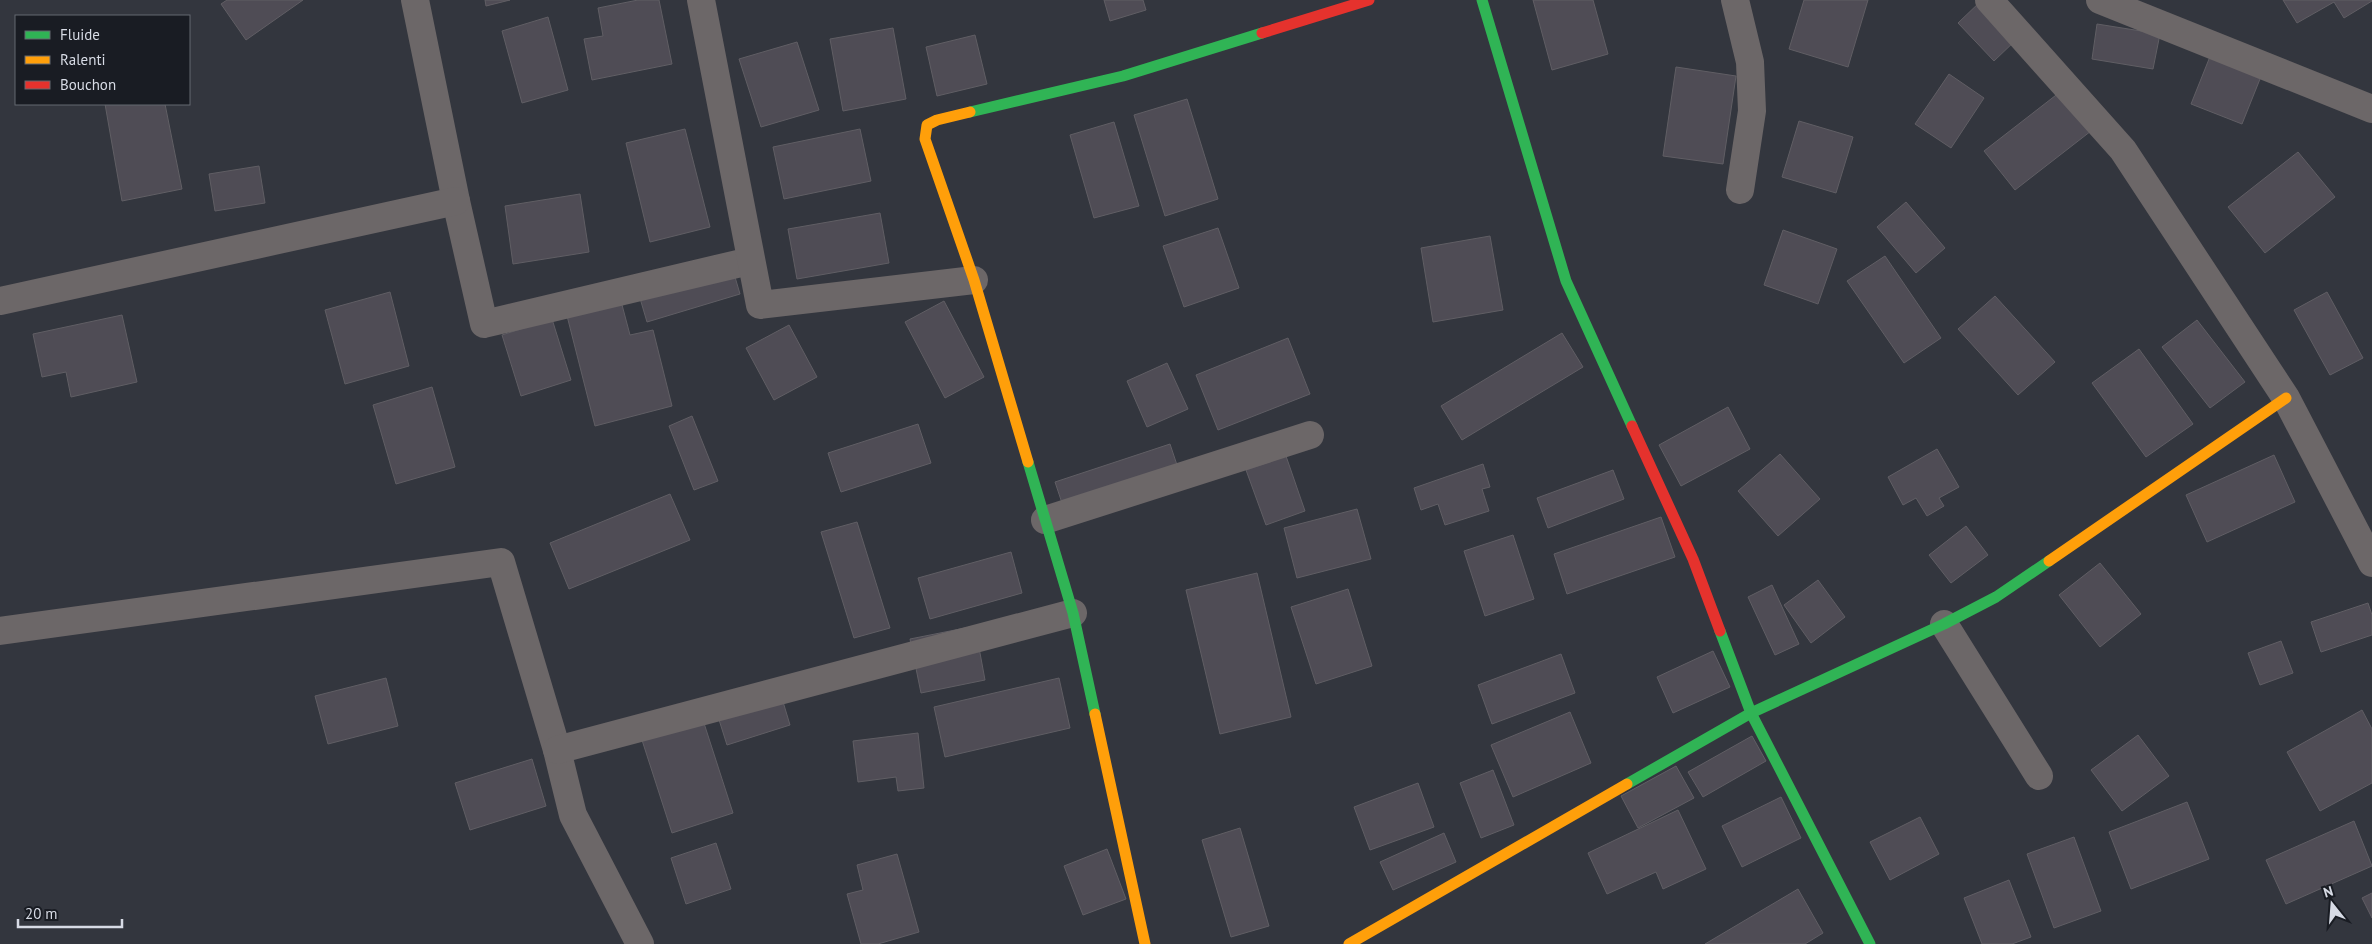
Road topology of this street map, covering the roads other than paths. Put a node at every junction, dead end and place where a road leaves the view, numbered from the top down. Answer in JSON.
{"nodes":[{"id":1,"x":415,"y":0,"type":"edge"},
{"id":2,"x":701,"y":0,"type":"edge"},
{"id":3,"x":1369,"y":0,"type":"edge"},
{"id":4,"x":1482,"y":0,"type":"edge"},
{"id":5,"x":1735,"y":0,"type":"edge"},
{"id":6,"x":1989,"y":0,"type":"edge"},
{"id":7,"x":2100,"y":0,"type":"edge"},
{"id":8,"x":2372,"y":109,"type":"edge"},
{"id":9,"x":1740,"y":190,"type":"dead end"},
{"id":10,"x":456,"y":202,"type":"junction"},
{"id":11,"x":750,"y":261,"type":"junction"},
{"id":12,"x":974,"y":280,"type":"junction"},
{"id":13,"x":0,"y":301,"type":"edge"},
{"id":14,"x":2286,"y":398,"type":"junction"},
{"id":15,"x":1310,"y":435,"type":"dead end"},
{"id":16,"x":1045,"y":520,"type":"junction"},
{"id":17,"x":2372,"y":564,"type":"edge"},
{"id":18,"x":1073,"y":612,"type":"junction"},
{"id":19,"x":1944,"y":624,"type":"junction"},
{"id":20,"x":0,"y":631,"type":"edge"},
{"id":21,"x":1751,"y":713,"type":"junction"},
{"id":22,"x":557,"y":750,"type":"junction"},
{"id":23,"x":2039,"y":776,"type":"dead end"},
{"id":24,"x":640,"y":944,"type":"edge"},
{"id":25,"x":1145,"y":944,"type":"edge"},
{"id":26,"x":1349,"y":944,"type":"edge"},
{"id":27,"x":1870,"y":944,"type":"edge"}],
"edges":[{"from":1,"to":10,"type":"street"},
{"from":2,"to":11,"type":"street"},
{"from":3,"to":12,"type":"street"},
{"from":4,"to":21,"type":"street"},
{"from":5,"to":9,"type":"street"},
{"from":6,"to":14,"type":"street"},
{"from":7,"to":8,"type":"street"},
{"from":10,"to":11,"type":"street"},
{"from":10,"to":13,"type":"street"},
{"from":11,"to":12,"type":"street"},
{"from":12,"to":16,"type":"street"},
{"from":14,"to":17,"type":"street"},
{"from":14,"to":19,"type":"street"},
{"from":15,"to":16,"type":"street"},
{"from":16,"to":18,"type":"street"},
{"from":18,"to":22,"type":"street"},
{"from":18,"to":25,"type":"street"},
{"from":19,"to":21,"type":"street"},
{"from":19,"to":23,"type":"street"},
{"from":20,"to":22,"type":"street"},
{"from":21,"to":26,"type":"street"},
{"from":21,"to":27,"type":"street"},
{"from":22,"to":24,"type":"street"}]}
